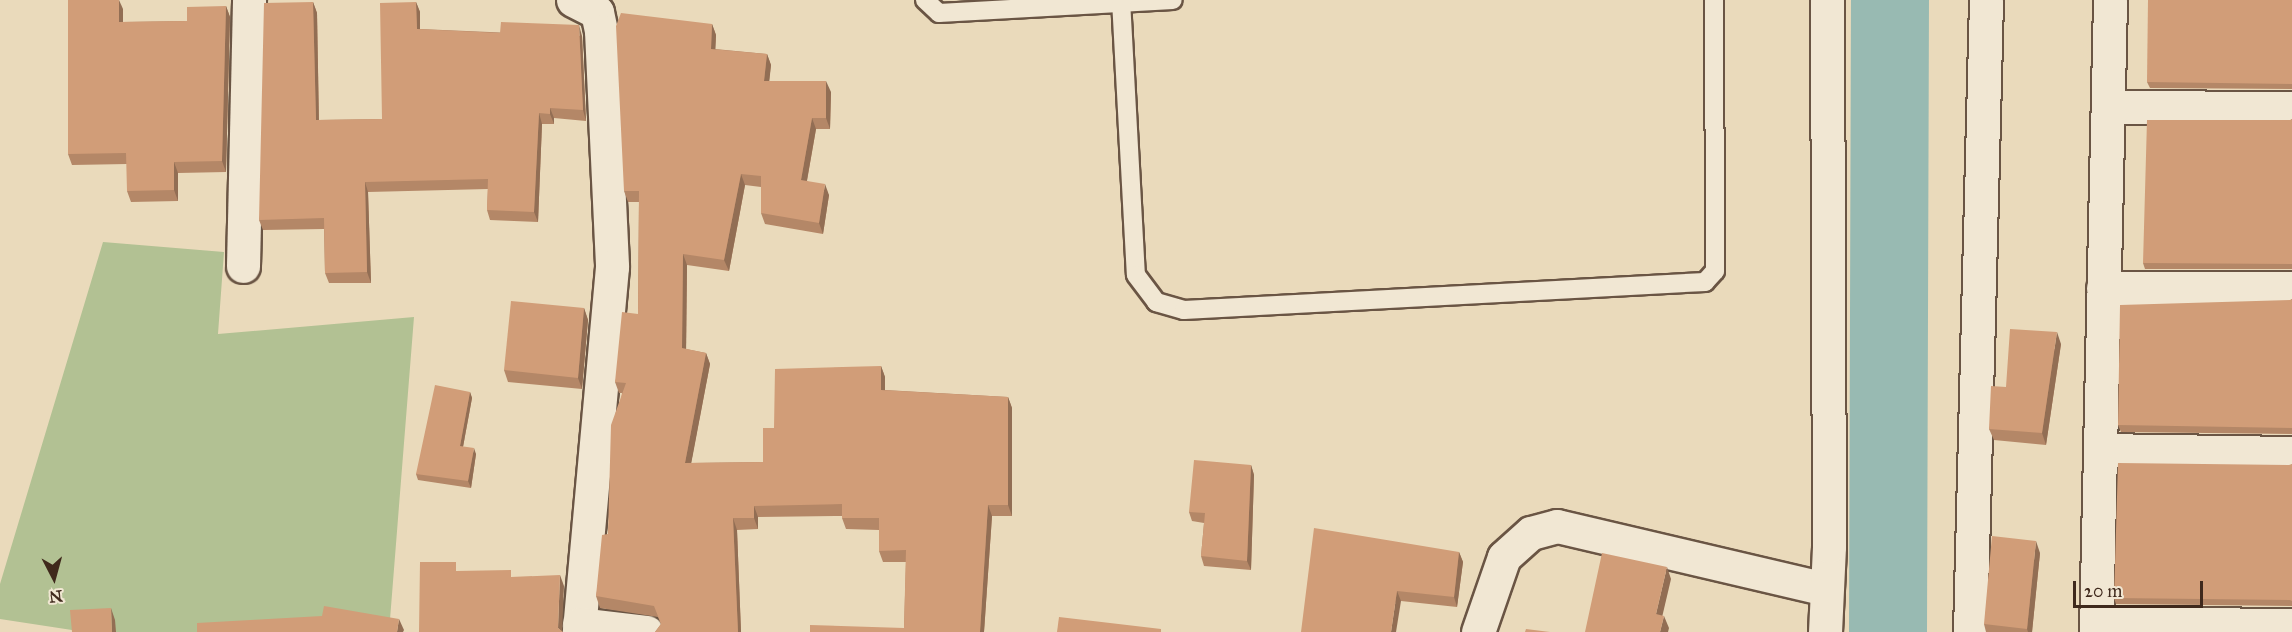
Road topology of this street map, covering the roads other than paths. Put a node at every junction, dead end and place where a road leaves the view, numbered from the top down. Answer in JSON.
{"nodes":[{"id":1,"x":249,"y":0,"type":"edge"},
{"id":2,"x":573,"y":0,"type":"edge"},
{"id":3,"x":925,"y":0,"type":"edge"},
{"id":4,"x":1173,"y":0,"type":"edge"},
{"id":5,"x":1714,"y":0,"type":"edge"},
{"id":6,"x":1827,"y":0,"type":"edge"},
{"id":7,"x":1986,"y":0,"type":"edge"},
{"id":8,"x":2110,"y":0,"type":"edge"},
{"id":9,"x":1122,"y":2,"type":"edge"},
{"id":10,"x":2108,"y":107,"type":"junction"},
{"id":11,"x":2292,"y":108,"type":"edge"},
{"id":12,"x":243,"y":266,"type":"dead end"},
{"id":13,"x":2103,"y":288,"type":"junction"},
{"id":14,"x":2292,"y":288,"type":"edge"},
{"id":15,"x":2100,"y":450,"type":"junction"},
{"id":16,"x":2292,"y":453,"type":"edge"},
{"id":17,"x":1826,"y":589,"type":"junction"},
{"id":18,"x":2292,"y":625,"type":"edge"},
{"id":19,"x":2096,"y":627,"type":"edge"},
{"id":20,"x":579,"y":628,"type":"edge"},
{"id":21,"x":647,"y":632,"type":"edge"},
{"id":22,"x":1478,"y":632,"type":"edge"},
{"id":23,"x":1825,"y":632,"type":"edge"},
{"id":24,"x":1970,"y":632,"type":"edge"}],
"edges":[{"from":1,"to":12,"type":"street"},
{"from":2,"to":20,"type":"street"},
{"from":3,"to":9,"type":"lane"},
{"from":4,"to":9,"type":"lane"},
{"from":5,"to":9,"type":"lane"},
{"from":6,"to":17,"type":"street"},
{"from":7,"to":24,"type":"street"},
{"from":8,"to":10,"type":"street"},
{"from":10,"to":11,"type":"street"},
{"from":10,"to":13,"type":"street"},
{"from":13,"to":14,"type":"street"},
{"from":13,"to":15,"type":"street"},
{"from":15,"to":16,"type":"street"},
{"from":15,"to":19,"type":"street"},
{"from":17,"to":22,"type":"street"},
{"from":17,"to":23,"type":"street"},
{"from":18,"to":19,"type":"street"},
{"from":20,"to":21,"type":"street"}]}
